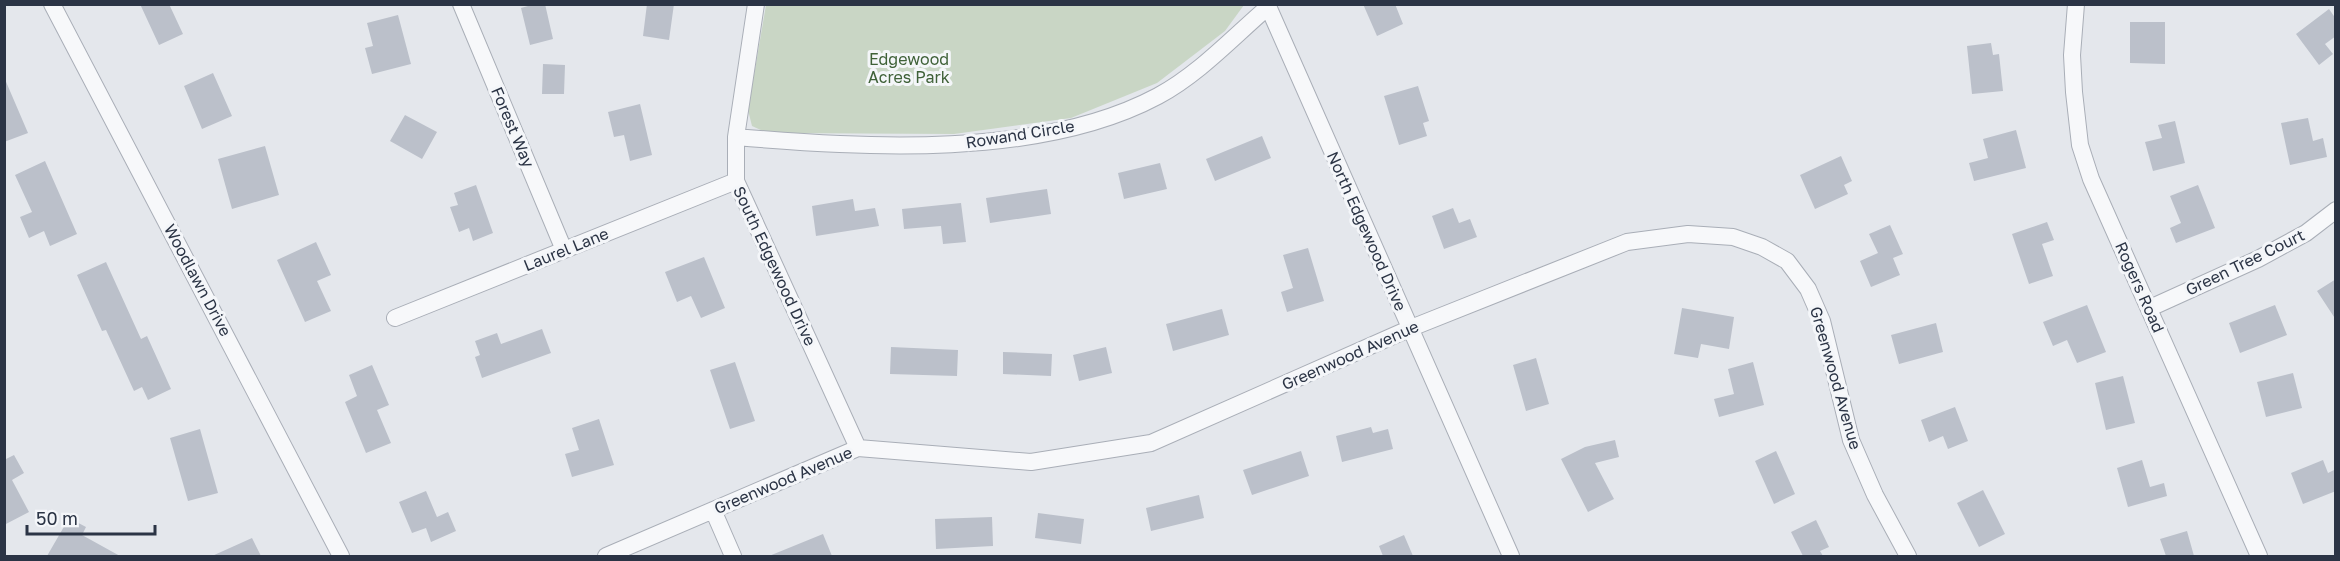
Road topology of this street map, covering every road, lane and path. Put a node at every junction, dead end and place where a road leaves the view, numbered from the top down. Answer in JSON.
{"nodes":[{"id":1,"x":52,"y":4,"type":"edge"},
{"id":2,"x":461,"y":4,"type":"edge"},
{"id":3,"x":756,"y":4,"type":"edge"},
{"id":4,"x":2076,"y":4,"type":"edge"},
{"id":5,"x":1268,"y":6,"type":"edge"},
{"id":6,"x":736,"y":137,"type":"junction"},
{"id":7,"x":736,"y":180,"type":"junction"},
{"id":8,"x":2336,"y":210,"type":"edge"},
{"id":9,"x":564,"y":250,"type":"junction"},
{"id":10,"x":2150,"y":308,"type":"junction"},
{"id":11,"x":395,"y":318,"type":"dead end"},
{"id":12,"x":1411,"y":328,"type":"junction"},
{"id":13,"x":858,"y":448,"type":"junction"},
{"id":14,"x":713,"y":510,"type":"junction"},
{"id":15,"x":341,"y":556,"type":"edge"},
{"id":16,"x":606,"y":556,"type":"edge"},
{"id":17,"x":733,"y":556,"type":"edge"},
{"id":18,"x":1511,"y":556,"type":"edge"},
{"id":19,"x":1908,"y":556,"type":"edge"},
{"id":20,"x":2259,"y":556,"type":"edge"}],
"edges":[{"from":1,"to":15,"type":"street","name":"Woodlawn Drive"},
{"from":2,"to":9,"type":"street","name":"Forest Way"},
{"from":3,"to":6,"type":"street","name":"South Edgewood Drive"},
{"from":4,"to":10,"type":"street","name":"Rogers Road"},
{"from":5,"to":6,"type":"street","name":"Rowand Circle"},
{"from":5,"to":12,"type":"street","name":"North Edgewood Drive"},
{"from":6,"to":7,"type":"street","name":"South Edgewood Drive"},
{"from":7,"to":9,"type":"street","name":"Laurel Lane"},
{"from":7,"to":13,"type":"street","name":"South Edgewood Drive"},
{"from":8,"to":10,"type":"street","name":"Green Tree Court"},
{"from":9,"to":11,"type":"street","name":"Laurel Lane"},
{"from":10,"to":20,"type":"street","name":"Rogers Road"},
{"from":12,"to":13,"type":"street","name":"Greenwood Avenue"},
{"from":12,"to":18,"type":"street","name":"North Edgewood Drive"},
{"from":12,"to":19,"type":"street","name":"Greenwood Avenue"},
{"from":13,"to":14,"type":"street","name":"Greenwood Avenue"},
{"from":14,"to":16,"type":"street","name":"Greenwood Avenue"},
{"from":14,"to":17,"type":"street"}]}
